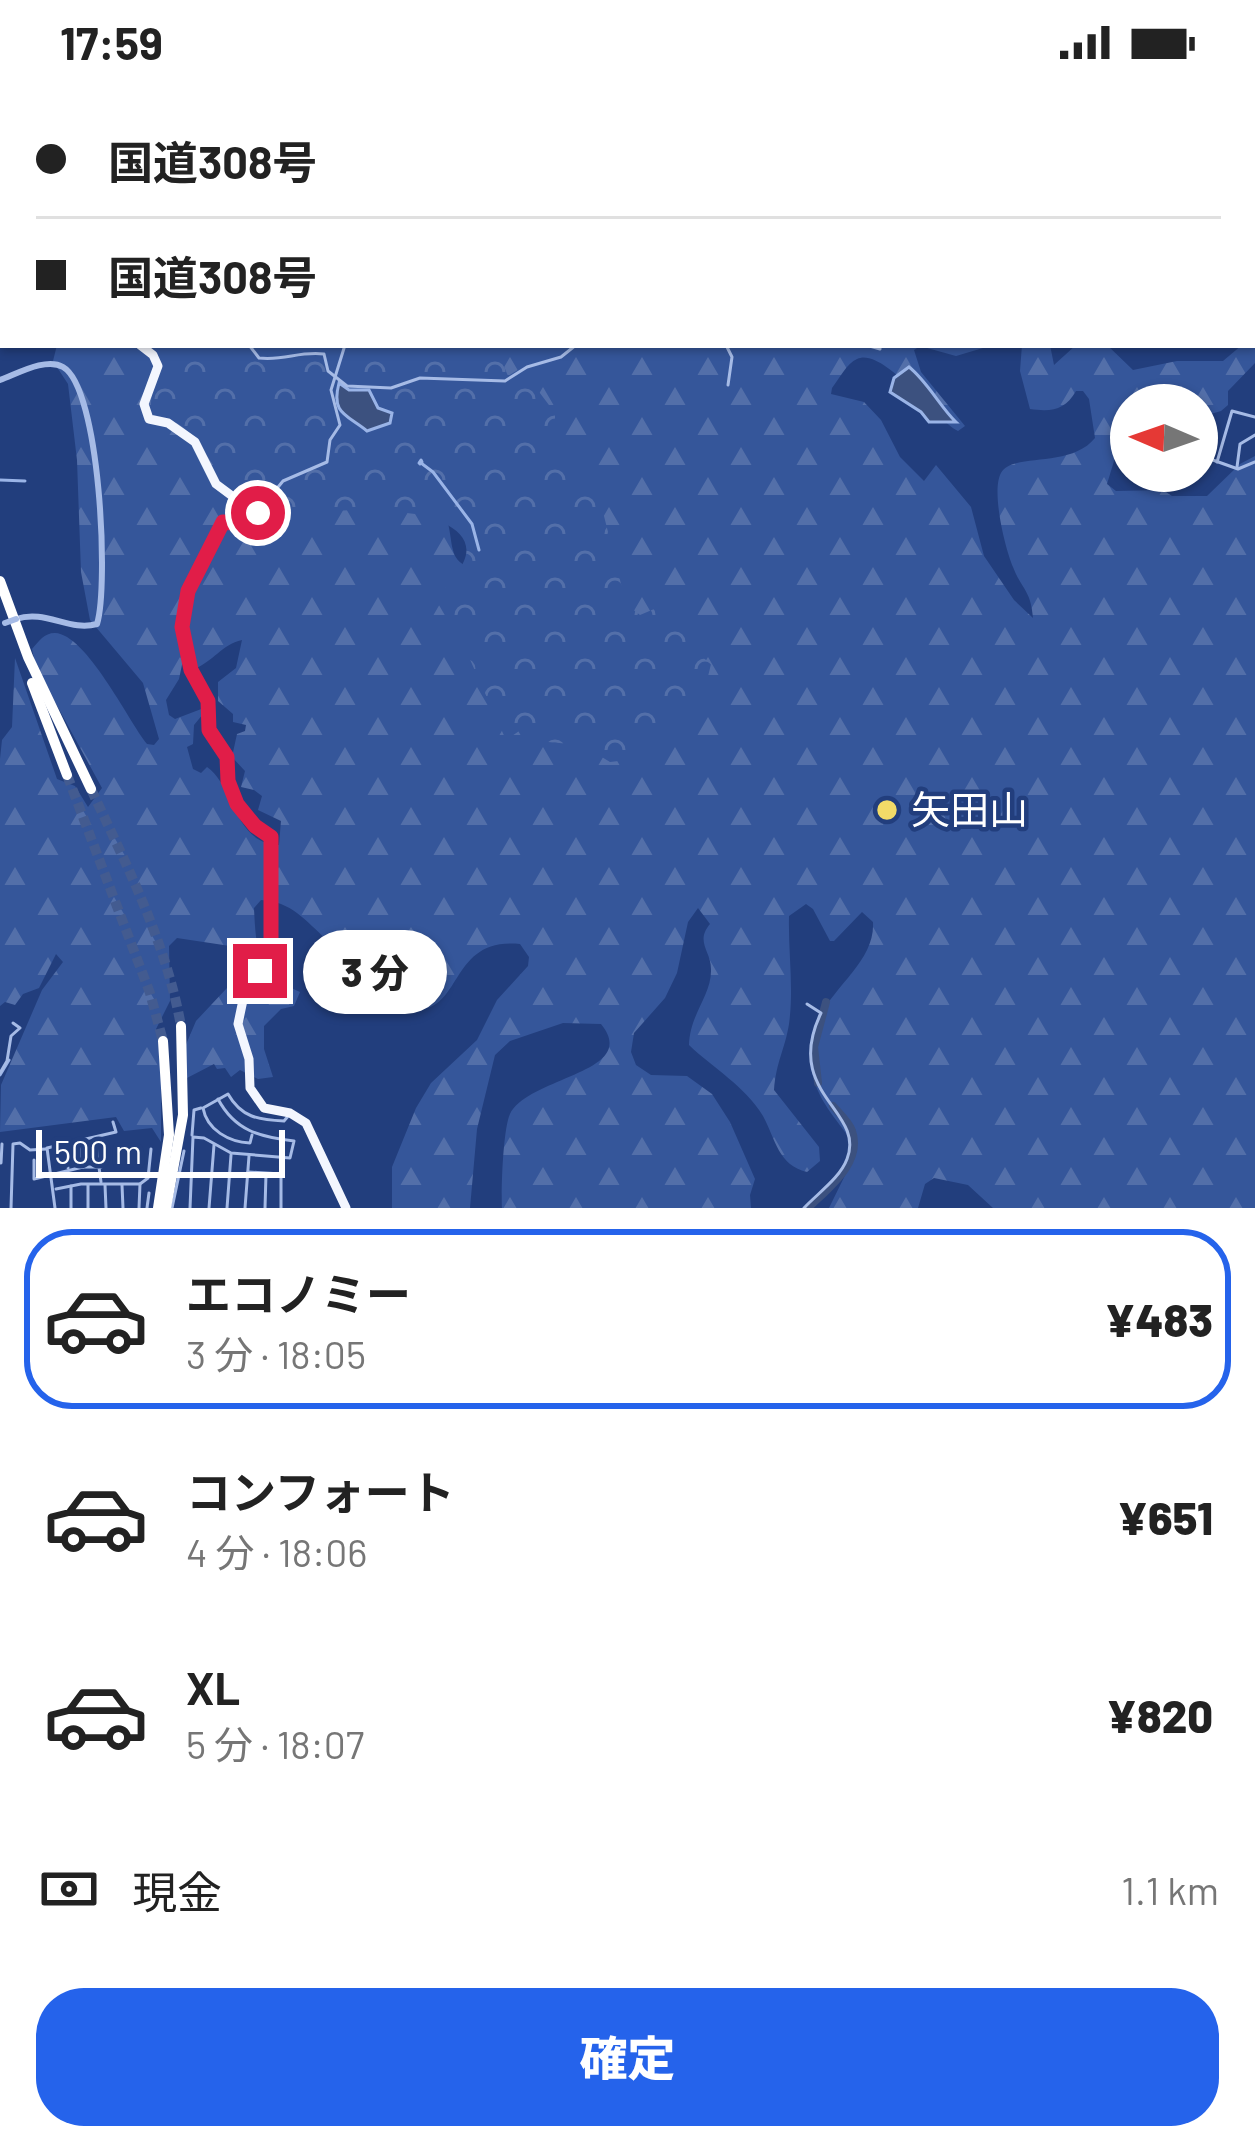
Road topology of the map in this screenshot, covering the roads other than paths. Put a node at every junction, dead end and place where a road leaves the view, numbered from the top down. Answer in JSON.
{"nodes":[{"id":1,"x":144,"y":348,"type":"edge"},
{"id":2,"x":252,"y":348,"type":"edge"},
{"id":3,"x":344,"y":348,"type":"edge"},
{"id":4,"x":572,"y":348,"type":"edge"},
{"id":5,"x":728,"y":348,"type":"edge"},
{"id":6,"x":334,"y":376,"type":"junction"},
{"id":7,"x":0,"y":380,"type":"edge"},
{"id":8,"x":728,"y":385,"type":"dead end"},
{"id":9,"x":1255,"y":417,"type":"edge"},
{"id":10,"x":1255,"y":435,"type":"edge"},
{"id":11,"x":1218,"y":459,"type":"edge"},
{"id":12,"x":1255,"y":461,"type":"edge"},
{"id":13,"x":1218,"y":462,"type":"edge"},
{"id":14,"x":1238,"y":469,"type":"junction"},
{"id":15,"x":255,"y":513,"type":"junction"},
{"id":16,"x":0,"y":580,"type":"edge"},
{"id":17,"x":0,"y":596,"type":"edge"},
{"id":18,"x":2,"y":624,"type":"edge"},
{"id":19,"x":67,"y":775,"type":"tunnel mouth"},
{"id":20,"x":91,"y":789,"type":"tunnel mouth"},
{"id":21,"x":807,"y":1004,"type":"dead end"},
{"id":22,"x":13,"y":1023,"type":"dead end"},
{"id":23,"x":181,"y":1027,"type":"tunnel mouth"},
{"id":24,"x":164,"y":1041,"type":"tunnel mouth"},
{"id":25,"x":0,"y":1073,"type":"edge"},
{"id":26,"x":218,"y":1100,"type":"junction"},
{"id":27,"x":203,"y":1108,"type":"junction"},
{"id":28,"x":290,"y":1113,"type":"junction"},
{"id":29,"x":113,"y":1122,"type":"dead end"},
{"id":30,"x":252,"y":1133,"type":"junction"},
{"id":31,"x":94,"y":1136,"type":"junction"},
{"id":32,"x":194,"y":1138,"type":"junction"},
{"id":33,"x":78,"y":1141,"type":"junction"},
{"id":34,"x":214,"y":1143,"type":"junction"},
{"id":35,"x":2,"y":1144,"type":"edge"},
{"id":36,"x":62,"y":1144,"type":"junction"},
{"id":37,"x":46,"y":1149,"type":"junction"},
{"id":38,"x":151,"y":1149,"type":"dead end"},
{"id":39,"x":184,"y":1150,"type":"dead end"},
{"id":40,"x":231,"y":1153,"type":"junction"},
{"id":41,"x":249,"y":1154,"type":"junction"},
{"id":42,"x":34,"y":1160,"type":"dead end"},
{"id":43,"x":1,"y":1163,"type":"edge"},
{"id":44,"x":12,"y":1163,"type":"junction"},
{"id":45,"x":83,"y":1167,"type":"junction"},
{"id":46,"x":101,"y":1167,"type":"junction"},
{"id":47,"x":68,"y":1170,"type":"junction"},
{"id":48,"x":248,"y":1172,"type":"junction"},
{"id":49,"x":266,"y":1173,"type":"junction"},
{"id":50,"x":52,"y":1175,"type":"junction"},
{"id":51,"x":0,"y":1179,"type":"edge"},
{"id":52,"x":12,"y":1179,"type":"junction"},
{"id":53,"x":103,"y":1183,"type":"junction"},
{"id":54,"x":88,"y":1184,"type":"junction"},
{"id":55,"x":122,"y":1184,"type":"junction"},
{"id":56,"x":140,"y":1184,"type":"junction"},
{"id":57,"x":71,"y":1186,"type":"junction"},
{"id":58,"x":55,"y":1190,"type":"junction"},
{"id":59,"x":149,"y":1193,"type":"dead end"},
{"id":60,"x":0,"y":1199,"type":"edge"},
{"id":61,"x":11,"y":1206,"type":"edge"},
{"id":62,"x":55,"y":1208,"type":"edge"},
{"id":63,"x":71,"y":1208,"type":"edge"},
{"id":64,"x":88,"y":1208,"type":"edge"},
{"id":65,"x":106,"y":1208,"type":"edge"},
{"id":66,"x":123,"y":1208,"type":"edge"},
{"id":67,"x":139,"y":1208,"type":"edge"},
{"id":68,"x":147,"y":1208,"type":"edge"},
{"id":69,"x":165,"y":1208,"type":"edge"},
{"id":70,"x":190,"y":1208,"type":"edge"},
{"id":71,"x":209,"y":1208,"type":"edge"},
{"id":72,"x":227,"y":1208,"type":"edge"},
{"id":73,"x":245,"y":1208,"type":"edge"},
{"id":74,"x":266,"y":1208,"type":"edge"},
{"id":75,"x":281,"y":1208,"type":"edge"},
{"id":76,"x":346,"y":1208,"type":"edge"},
{"id":77,"x":804,"y":1208,"type":"edge"}],
"edges":[{"from":1,"to":15,"type":"highway"},
{"from":2,"to":6,"type":"street"},
{"from":3,"to":6,"type":"street"},
{"from":4,"to":6,"type":"street"},
{"from":5,"to":8,"type":"street"},
{"from":6,"to":15,"type":"street"},
{"from":7,"to":18,"type":"street","bridge":true},
{"from":9,"to":11,"type":"street"},
{"from":10,"to":14,"type":"street"},
{"from":12,"to":14,"type":"street"},
{"from":13,"to":14,"type":"street"},
{"from":15,"to":28,"type":"highway"},
{"from":16,"to":20,"type":"highway"},
{"from":17,"to":19,"type":"highway"},
{"from":21,"to":77,"type":"street"},
{"from":22,"to":25,"type":"street"},
{"from":23,"to":69,"type":"highway"},
{"from":24,"to":69,"type":"highway"},
{"from":26,"to":27,"type":"street"},
{"from":26,"to":28,"type":"street"},
{"from":26,"to":30,"type":"street"},
{"from":27,"to":30,"type":"street"},
{"from":27,"to":32,"type":"street"},
{"from":28,"to":76,"type":"highway"},
{"from":29,"to":31,"type":"street"},
{"from":30,"to":41,"type":"street"},
{"from":31,"to":33,"type":"street"},
{"from":31,"to":46,"type":"street"},
{"from":32,"to":34,"type":"street"},
{"from":32,"to":70,"type":"street"},
{"from":33,"to":36,"type":"street"},
{"from":33,"to":45,"type":"street"},
{"from":34,"to":40,"type":"street"},
{"from":34,"to":71,"type":"street"},
{"from":35,"to":43,"type":"street"},
{"from":36,"to":37,"type":"street"},
{"from":36,"to":47,"type":"street"},
{"from":37,"to":44,"type":"street"},
{"from":37,"to":50,"type":"street"},
{"from":38,"to":56,"type":"street"},
{"from":39,"to":69,"type":"street"},
{"from":40,"to":41,"type":"street"},
{"from":40,"to":72,"type":"street"},
{"from":41,"to":48,"type":"street"},
{"from":42,"to":50,"type":"street"},
{"from":43,"to":44,"type":"street"},
{"from":44,"to":52,"type":"street"},
{"from":45,"to":46,"type":"street"},
{"from":45,"to":47,"type":"street"},
{"from":46,"to":53,"type":"street"},
{"from":47,"to":50,"type":"street"},
{"from":48,"to":49,"type":"street"},
{"from":48,"to":73,"type":"street"},
{"from":49,"to":74,"type":"street"},
{"from":49,"to":75,"type":"street"},
{"from":50,"to":58,"type":"street"},
{"from":51,"to":52,"type":"street"},
{"from":52,"to":61,"type":"street"},
{"from":53,"to":54,"type":"street"},
{"from":53,"to":55,"type":"street"},
{"from":53,"to":65,"type":"street"},
{"from":54,"to":57,"type":"street"},
{"from":54,"to":64,"type":"street"},
{"from":55,"to":56,"type":"street"},
{"from":55,"to":66,"type":"street"},
{"from":56,"to":67,"type":"street"},
{"from":57,"to":58,"type":"street"},
{"from":57,"to":63,"type":"street"},
{"from":58,"to":62,"type":"street"},
{"from":59,"to":68,"type":"street"},
{"from":60,"to":61,"type":"street"}]}
